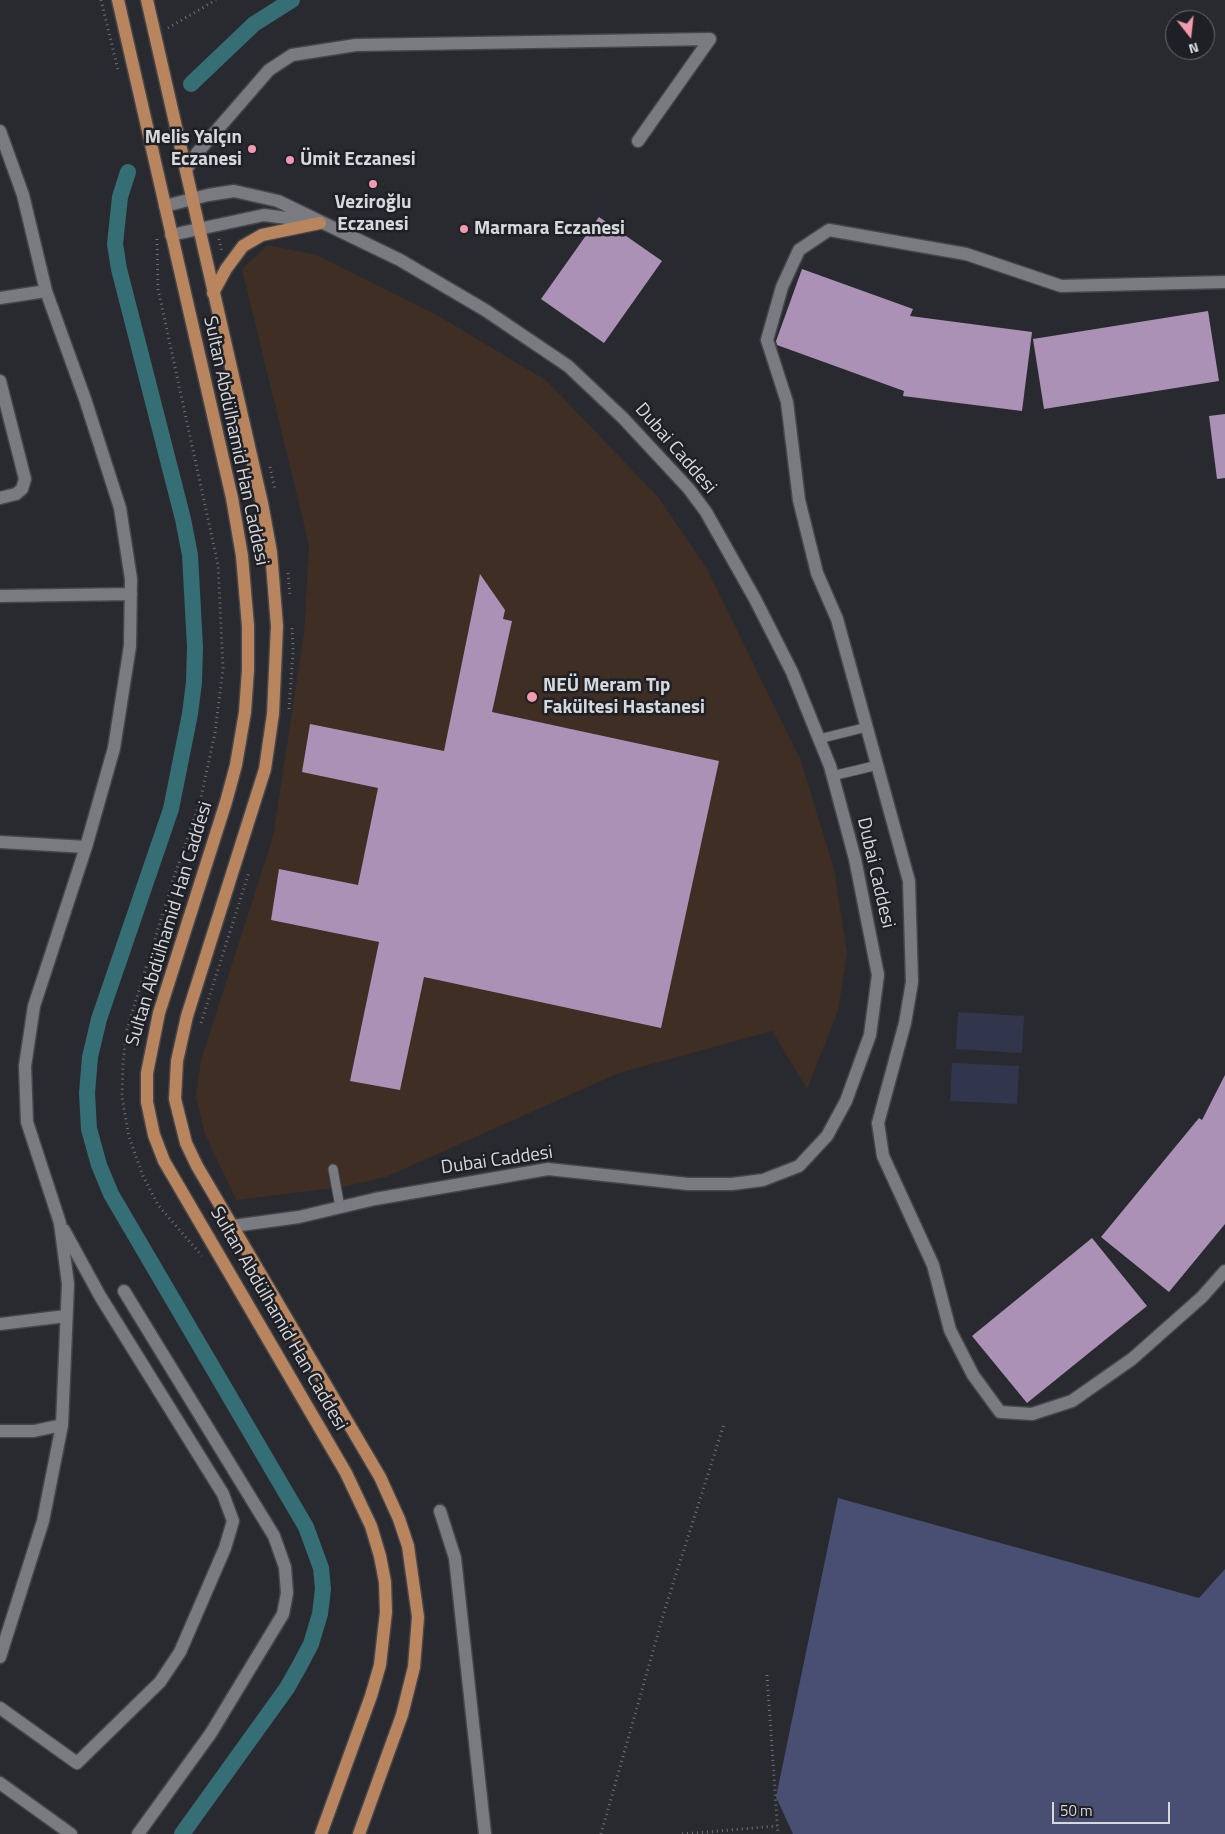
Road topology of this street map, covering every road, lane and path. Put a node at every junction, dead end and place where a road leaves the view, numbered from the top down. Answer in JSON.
{"nodes":[{"id":1,"x":118,"y":0,"type":"edge"},
{"id":2,"x":148,"y":0,"type":"edge"},
{"id":3,"x":216,"y":0,"type":"edge"},
{"id":4,"x":165,"y":19,"type":"dead end"},
{"id":5,"x":167,"y":28,"type":"junction"},
{"id":6,"x":169,"y":37,"type":"dead end"},
{"id":7,"x":0,"y":131,"type":"edge"},
{"id":8,"x":638,"y":140,"type":"dead end"},
{"id":9,"x":186,"y":170,"type":"junction"},
{"id":10,"x":193,"y":198,"type":"junction"},
{"id":11,"x":164,"y":206,"type":"junction"},
{"id":12,"x":320,"y":223,"type":"junction"},
{"id":13,"x":216,"y":225,"type":"junction"},
{"id":14,"x":199,"y":228,"type":"junction"},
{"id":15,"x":171,"y":235,"type":"junction"},
{"id":16,"x":227,"y":268,"type":"junction"},
{"id":17,"x":1225,"y":282,"type":"edge"},
{"id":18,"x":46,"y":291,"type":"junction"},
{"id":19,"x":213,"y":293,"type":"junction"},
{"id":20,"x":0,"y":298,"type":"edge"},
{"id":21,"x":0,"y":381,"type":"edge"},
{"id":22,"x":269,"y":464,"type":"dead end"},
{"id":23,"x":275,"y":493,"type":"dead end"},
{"id":24,"x":0,"y":498,"type":"edge"},
{"id":25,"x":288,"y":567,"type":"dead end"},
{"id":26,"x":131,"y":594,"type":"junction"},
{"id":27,"x":0,"y":596,"type":"edge"},
{"id":28,"x":291,"y":604,"type":"dead end"},
{"id":29,"x":292,"y":619,"type":"dead end"},
{"id":30,"x":288,"y":715,"type":"dead end"},
{"id":31,"x":867,"y":727,"type":"junction"},
{"id":32,"x":819,"y":739,"type":"junction"},
{"id":33,"x":878,"y":765,"type":"junction"},
{"id":34,"x":832,"y":776,"type":"junction"},
{"id":35,"x":0,"y":842,"type":"edge"},
{"id":36,"x":86,"y":848,"type":"junction"},
{"id":37,"x":250,"y":870,"type":"dead end"},
{"id":38,"x":200,"y":1028,"type":"dead end"},
{"id":39,"x":333,"y":1169,"type":"dead end"},
{"id":40,"x":340,"y":1207,"type":"junction"},
{"id":41,"x":60,"y":1223,"type":"junction"},
{"id":42,"x":233,"y":1226,"type":"junction"},
{"id":43,"x":1225,"y":1271,"type":"edge"},
{"id":44,"x":124,"y":1290,"type":"dead end"},
{"id":45,"x":66,"y":1316,"type":"junction"},
{"id":46,"x":0,"y":1324,"type":"edge"},
{"id":47,"x":724,"y":1424,"type":"dead end"},
{"id":48,"x":62,"y":1425,"type":"junction"},
{"id":49,"x":0,"y":1431,"type":"edge"},
{"id":50,"x":440,"y":1511,"type":"dead end"},
{"id":51,"x":0,"y":1657,"type":"edge"},
{"id":52,"x":767,"y":1675,"type":"dead end"},
{"id":53,"x":0,"y":1708,"type":"edge"},
{"id":54,"x":0,"y":1783,"type":"edge"},
{"id":55,"x":777,"y":1826,"type":"junction"},
{"id":56,"x":71,"y":1834,"type":"edge"},
{"id":57,"x":138,"y":1834,"type":"edge"},
{"id":58,"x":320,"y":1834,"type":"edge"},
{"id":59,"x":358,"y":1834,"type":"edge"},
{"id":60,"x":485,"y":1834,"type":"edge"},
{"id":61,"x":601,"y":1834,"type":"edge"},
{"id":62,"x":682,"y":1834,"type":"edge"},
{"id":63,"x":778,"y":1834,"type":"edge"}],
"edges":[{"from":1,"to":11,"type":"main road","name":"Sultan Abdülhamid Han Caddesi"},
{"from":2,"to":9,"type":"main road","name":"Sultan Abdülhamid Han Caddesi"},
{"from":3,"to":5,"type":"path"},
{"from":4,"to":5,"type":"path"},
{"from":5,"to":6,"type":"path"},
{"from":7,"to":18,"type":"street"},
{"from":8,"to":9,"type":"street"},
{"from":9,"to":10,"type":"main road","name":"Sultan Abdülhamid Han Caddesi"},
{"from":10,"to":11,"type":"street","name":"Dubai Caddesi"},
{"from":10,"to":12,"type":"street","name":"Dubai Caddesi"},
{"from":10,"to":14,"type":"main road","name":"Sultan Abdülhamid Han Caddesi"},
{"from":11,"to":15,"type":"main road","name":"Sultan Abdülhamid Han Caddesi"},
{"from":12,"to":13,"type":"street","name":"Dubai Caddesi"},
{"from":12,"to":16,"type":"main road"},
{"from":12,"to":32,"type":"street","name":"Dubai Caddesi"},
{"from":13,"to":14,"type":"street","name":"Dubai Caddesi"},
{"from":13,"to":16,"type":"path"},
{"from":14,"to":15,"type":"street","name":"Dubai Caddesi"},
{"from":14,"to":19,"type":"main road","name":"Sultan Abdülhamid Han Caddesi"},
{"from":15,"to":58,"type":"main road","name":"Sultan Abdülhamid Han Caddesi"},
{"from":16,"to":19,"type":"main road"},
{"from":17,"to":31,"type":"street"},
{"from":18,"to":20,"type":"street"},
{"from":18,"to":26,"type":"street"},
{"from":19,"to":42,"type":"main road","name":"Sultan Abdülhamid Han Caddesi"},
{"from":21,"to":24,"type":"street"},
{"from":22,"to":23,"type":"path"},
{"from":25,"to":28,"type":"path"},
{"from":26,"to":27,"type":"street"},
{"from":26,"to":36,"type":"street"},
{"from":29,"to":30,"type":"path"},
{"from":31,"to":32,"type":"lane"},
{"from":31,"to":33,"type":"street"},
{"from":32,"to":34,"type":"street","name":"Dubai Caddesi"},
{"from":33,"to":34,"type":"lane"},
{"from":33,"to":43,"type":"street"},
{"from":34,"to":40,"type":"street","name":"Dubai Caddesi"},
{"from":35,"to":36,"type":"street"},
{"from":36,"to":41,"type":"street"},
{"from":37,"to":38,"type":"path"},
{"from":39,"to":40,"type":"lane"},
{"from":40,"to":42,"type":"street","name":"Dubai Caddesi"},
{"from":41,"to":45,"type":"street"},
{"from":41,"to":53,"type":"street"},
{"from":42,"to":59,"type":"main road","name":"Sultan Abdülhamid Han Caddesi"},
{"from":44,"to":57,"type":"street"},
{"from":45,"to":46,"type":"street"},
{"from":45,"to":48,"type":"street"},
{"from":47,"to":61,"type":"path"},
{"from":48,"to":49,"type":"street"},
{"from":48,"to":51,"type":"street"},
{"from":50,"to":60,"type":"street"},
{"from":52,"to":55,"type":"path"},
{"from":54,"to":56,"type":"street"},
{"from":55,"to":62,"type":"path"},
{"from":55,"to":63,"type":"path"}]}
